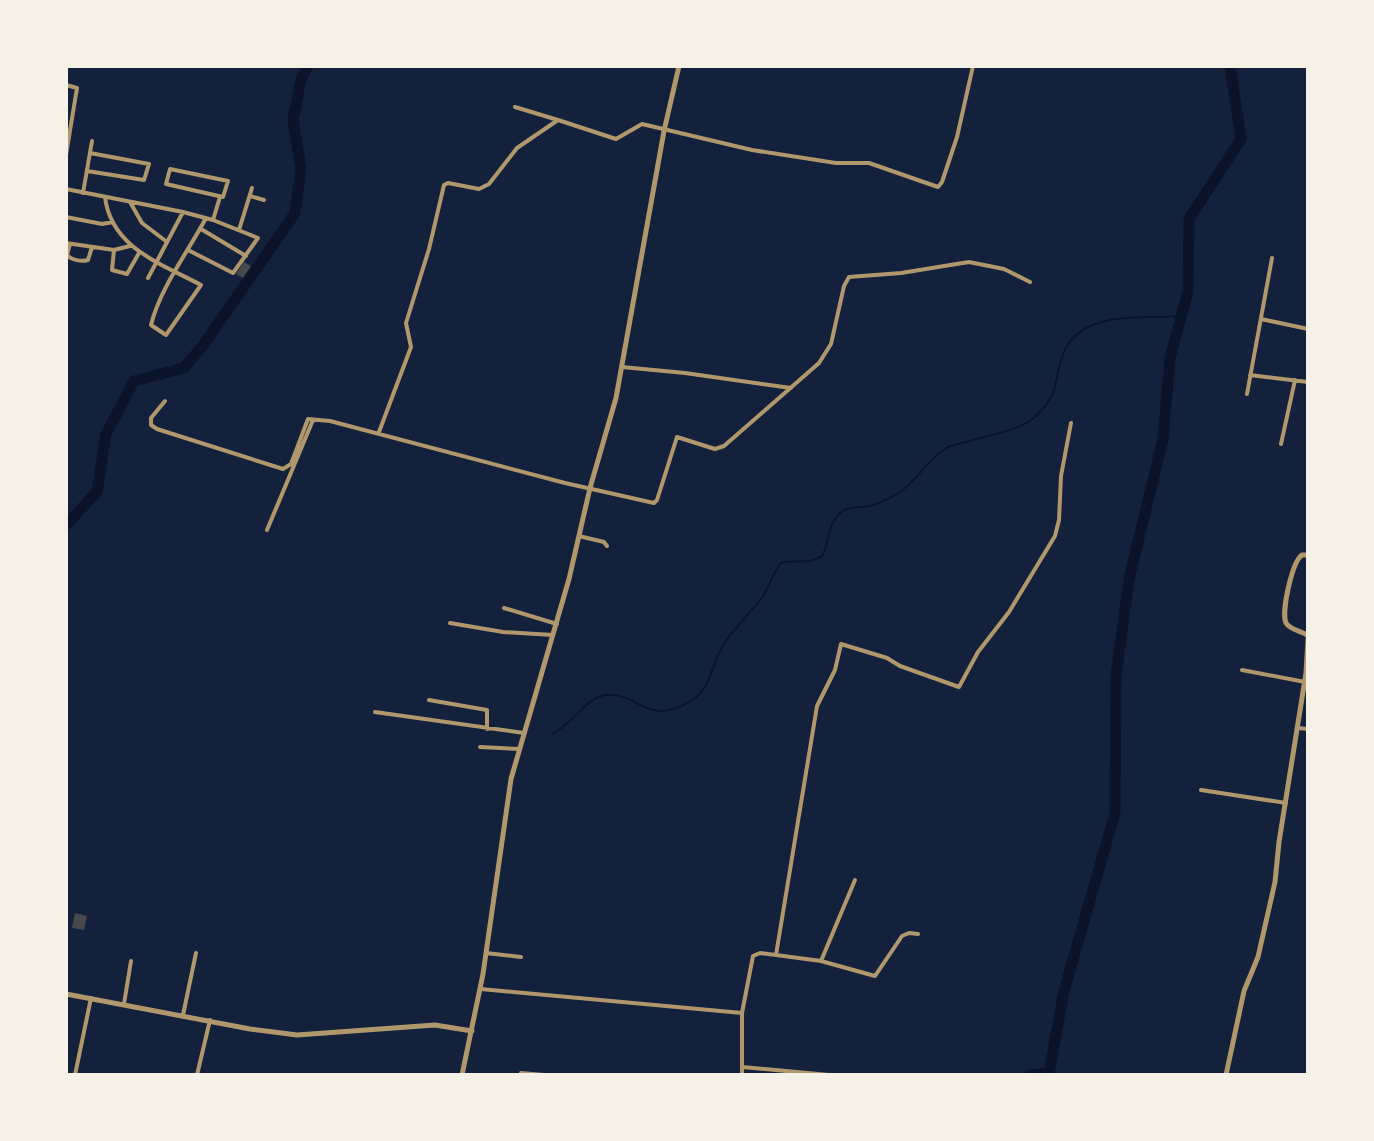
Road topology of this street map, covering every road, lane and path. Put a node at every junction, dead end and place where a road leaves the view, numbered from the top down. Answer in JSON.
{"nodes":[{"id":1,"x":679,"y":66,"type":"edge"},
{"id":2,"x":973,"y":66,"type":"edge"},
{"id":3,"x":66,"y":85,"type":"edge"},
{"id":4,"x":515,"y":107,"type":"dead end"},
{"id":5,"x":558,"y":120,"type":"junction"},
{"id":6,"x":68,"y":123,"type":"edge"},
{"id":7,"x":664,"y":131,"type":"junction"},
{"id":8,"x":92,"y":141,"type":"dead end"},
{"id":9,"x":67,"y":147,"type":"edge"},
{"id":10,"x":90,"y":153,"type":"junction"},
{"id":11,"x":66,"y":155,"type":"edge"},
{"id":12,"x":87,"y":171,"type":"junction"},
{"id":13,"x":252,"y":188,"type":"dead end"},
{"id":14,"x":66,"y":189,"type":"edge"},
{"id":15,"x":83,"y":193,"type":"junction"},
{"id":16,"x":250,"y":196,"type":"junction"},
{"id":17,"x":105,"y":197,"type":"junction"},
{"id":18,"x":220,"y":197,"type":"junction"},
{"id":19,"x":264,"y":200,"type":"dead end"},
{"id":20,"x":130,"y":202,"type":"junction"},
{"id":21,"x":183,"y":212,"type":"junction"},
{"id":22,"x":66,"y":217,"type":"edge"},
{"id":23,"x":206,"y":218,"type":"junction"},
{"id":24,"x":213,"y":220,"type":"junction"},
{"id":25,"x":113,"y":222,"type":"junction"},
{"id":26,"x":201,"y":229,"type":"junction"},
{"id":27,"x":239,"y":230,"type":"junction"},
{"id":28,"x":167,"y":242,"type":"junction"},
{"id":29,"x":68,"y":243,"type":"edge"},
{"id":30,"x":131,"y":246,"type":"junction"},
{"id":31,"x":92,"y":247,"type":"junction"},
{"id":32,"x":114,"y":250,"type":"junction"},
{"id":33,"x":188,"y":250,"type":"junction"},
{"id":34,"x":139,"y":253,"type":"junction"},
{"id":35,"x":246,"y":256,"type":"junction"},
{"id":36,"x":1272,"y":258,"type":"dead end"},
{"id":37,"x":156,"y":263,"type":"junction"},
{"id":38,"x":176,"y":272,"type":"junction"},
{"id":39,"x":148,"y":278,"type":"dead end"},
{"id":40,"x":1030,"y":282,"type":"dead end"},
{"id":41,"x":1261,"y":319,"type":"junction"},
{"id":42,"x":1308,"y":329,"type":"edge"},
{"id":43,"x":622,"y":367,"type":"junction"},
{"id":44,"x":1250,"y":375,"type":"junction"},
{"id":45,"x":1295,"y":380,"type":"junction"},
{"id":46,"x":1308,"y":382,"type":"edge"},
{"id":47,"x":792,"y":389,"type":"junction"},
{"id":48,"x":1247,"y":394,"type":"dead end"},
{"id":49,"x":165,"y":401,"type":"dead end"},
{"id":50,"x":313,"y":420,"type":"junction"},
{"id":51,"x":1071,"y":423,"type":"dead end"},
{"id":52,"x":379,"y":432,"type":"junction"},
{"id":53,"x":1281,"y":444,"type":"dead end"},
{"id":54,"x":590,"y":488,"type":"junction"},
{"id":55,"x":267,"y":530,"type":"dead end"},
{"id":56,"x":579,"y":536,"type":"junction"},
{"id":57,"x":607,"y":546,"type":"dead end"},
{"id":58,"x":1308,"y":555,"type":"edge"},
{"id":59,"x":504,"y":608,"type":"dead end"},
{"id":60,"x":450,"y":623,"type":"dead end"},
{"id":61,"x":557,"y":624,"type":"junction"},
{"id":62,"x":553,"y":635,"type":"junction"},
{"id":63,"x":1308,"y":638,"type":"edge"},
{"id":64,"x":1242,"y":670,"type":"dead end"},
{"id":65,"x":1305,"y":682,"type":"junction"},
{"id":66,"x":429,"y":700,"type":"dead end"},
{"id":67,"x":375,"y":712,"type":"dead end"},
{"id":68,"x":1298,"y":728,"type":"junction"},
{"id":69,"x":487,"y":729,"type":"junction"},
{"id":70,"x":1308,"y":729,"type":"edge"},
{"id":71,"x":526,"y":733,"type":"junction"},
{"id":72,"x":480,"y":747,"type":"dead end"},
{"id":73,"x":520,"y":749,"type":"junction"},
{"id":74,"x":1201,"y":790,"type":"dead end"},
{"id":75,"x":1286,"y":803,"type":"junction"},
{"id":76,"x":855,"y":880,"type":"dead end"},
{"id":77,"x":918,"y":934,"type":"dead end"},
{"id":78,"x":196,"y":953,"type":"dead end"},
{"id":79,"x":486,"y":953,"type":"junction"},
{"id":80,"x":776,"y":955,"type":"junction"},
{"id":81,"x":521,"y":957,"type":"dead end"},
{"id":82,"x":131,"y":961,"type":"dead end"},
{"id":83,"x":821,"y":961,"type":"junction"},
{"id":84,"x":481,"y":989,"type":"junction"},
{"id":85,"x":66,"y":994,"type":"edge"},
{"id":86,"x":91,"y":998,"type":"junction"},
{"id":87,"x":124,"y":1004,"type":"junction"},
{"id":88,"x":742,"y":1013,"type":"junction"},
{"id":89,"x":183,"y":1015,"type":"junction"},
{"id":90,"x":210,"y":1020,"type":"junction"},
{"id":91,"x":472,"y":1031,"type":"junction"},
{"id":92,"x":742,"y":1067,"type":"junction"},
{"id":93,"x":521,"y":1073,"type":"dead end"},
{"id":94,"x":75,"y":1075,"type":"edge"},
{"id":95,"x":197,"y":1075,"type":"edge"},
{"id":96,"x":462,"y":1075,"type":"edge"},
{"id":97,"x":544,"y":1075,"type":"edge"},
{"id":98,"x":742,"y":1075,"type":"edge"},
{"id":99,"x":829,"y":1075,"type":"edge"},
{"id":100,"x":1226,"y":1075,"type":"edge"}],
"edges":[{"from":1,"to":7,"type":"street"},
{"from":2,"to":7,"type":"street"},
{"from":3,"to":6,"type":"street"},
{"from":4,"to":5,"type":"street"},
{"from":5,"to":7,"type":"street"},
{"from":5,"to":52,"type":"street"},
{"from":6,"to":9,"type":"street"},
{"from":7,"to":43,"type":"street"},
{"from":8,"to":10,"type":"street"},
{"from":9,"to":11,"type":"street"},
{"from":10,"to":12,"type":"street"},
{"from":10,"to":12,"type":"street"},
{"from":12,"to":15,"type":"street"},
{"from":13,"to":16,"type":"street"},
{"from":14,"to":15,"type":"street"},
{"from":15,"to":17,"type":"street"},
{"from":16,"to":19,"type":"street"},
{"from":16,"to":27,"type":"street"},
{"from":17,"to":20,"type":"street"},
{"from":17,"to":25,"type":"street"},
{"from":18,"to":18,"type":"street"},
{"from":18,"to":24,"type":"street"},
{"from":20,"to":21,"type":"street"},
{"from":20,"to":28,"type":"street"},
{"from":21,"to":23,"type":"street"},
{"from":21,"to":28,"type":"street"},
{"from":22,"to":25,"type":"street"},
{"from":23,"to":24,"type":"street"},
{"from":23,"to":26,"type":"street"},
{"from":24,"to":27,"type":"street"},
{"from":25,"to":30,"type":"street"},
{"from":26,"to":33,"type":"street"},
{"from":26,"to":35,"type":"street"},
{"from":27,"to":35,"type":"street"},
{"from":28,"to":37,"type":"street"},
{"from":29,"to":31,"type":"street"},
{"from":29,"to":31,"type":"street"},
{"from":30,"to":32,"type":"street"},
{"from":30,"to":34,"type":"street"},
{"from":31,"to":32,"type":"street"},
{"from":32,"to":34,"type":"street"},
{"from":33,"to":35,"type":"street"},
{"from":33,"to":38,"type":"street"},
{"from":34,"to":37,"type":"street"},
{"from":36,"to":41,"type":"street"},
{"from":37,"to":38,"type":"street"},
{"from":37,"to":39,"type":"street"},
{"from":38,"to":38,"type":"street"},
{"from":40,"to":47,"type":"street"},
{"from":41,"to":42,"type":"street"},
{"from":41,"to":44,"type":"street"},
{"from":43,"to":47,"type":"street"},
{"from":43,"to":54,"type":"street"},
{"from":44,"to":45,"type":"street"},
{"from":44,"to":48,"type":"street"},
{"from":45,"to":46,"type":"street"},
{"from":45,"to":53,"type":"street"},
{"from":47,"to":54,"type":"street"},
{"from":49,"to":50,"type":"street"},
{"from":50,"to":52,"type":"street"},
{"from":50,"to":55,"type":"street"},
{"from":51,"to":80,"type":"street"},
{"from":52,"to":54,"type":"street"},
{"from":54,"to":56,"type":"street"},
{"from":56,"to":57,"type":"street"},
{"from":56,"to":61,"type":"street"},
{"from":58,"to":63,"type":"street"},
{"from":59,"to":61,"type":"street"},
{"from":60,"to":62,"type":"street"},
{"from":61,"to":62,"type":"street"},
{"from":62,"to":71,"type":"street"},
{"from":63,"to":65,"type":"street"},
{"from":64,"to":65,"type":"street"},
{"from":65,"to":68,"type":"street"},
{"from":66,"to":69,"type":"street"},
{"from":67,"to":69,"type":"street"},
{"from":68,"to":70,"type":"street"},
{"from":68,"to":75,"type":"street"},
{"from":69,"to":71,"type":"street"},
{"from":71,"to":73,"type":"street"},
{"from":72,"to":73,"type":"street"},
{"from":73,"to":79,"type":"street"},
{"from":74,"to":75,"type":"street"},
{"from":75,"to":100,"type":"street"},
{"from":76,"to":83,"type":"street"},
{"from":77,"to":83,"type":"street"},
{"from":78,"to":89,"type":"street"},
{"from":79,"to":81,"type":"street"},
{"from":79,"to":84,"type":"street"},
{"from":80,"to":83,"type":"street"},
{"from":80,"to":88,"type":"street"},
{"from":82,"to":87,"type":"street"},
{"from":84,"to":88,"type":"street"},
{"from":84,"to":91,"type":"street"},
{"from":85,"to":86,"type":"street"},
{"from":86,"to":87,"type":"street"},
{"from":86,"to":94,"type":"street"},
{"from":87,"to":89,"type":"street"},
{"from":88,"to":92,"type":"street"},
{"from":89,"to":90,"type":"street"},
{"from":90,"to":91,"type":"street"},
{"from":90,"to":95,"type":"street"},
{"from":91,"to":96,"type":"street"},
{"from":92,"to":98,"type":"street"},
{"from":92,"to":99,"type":"street"},
{"from":93,"to":97,"type":"street"}]}
